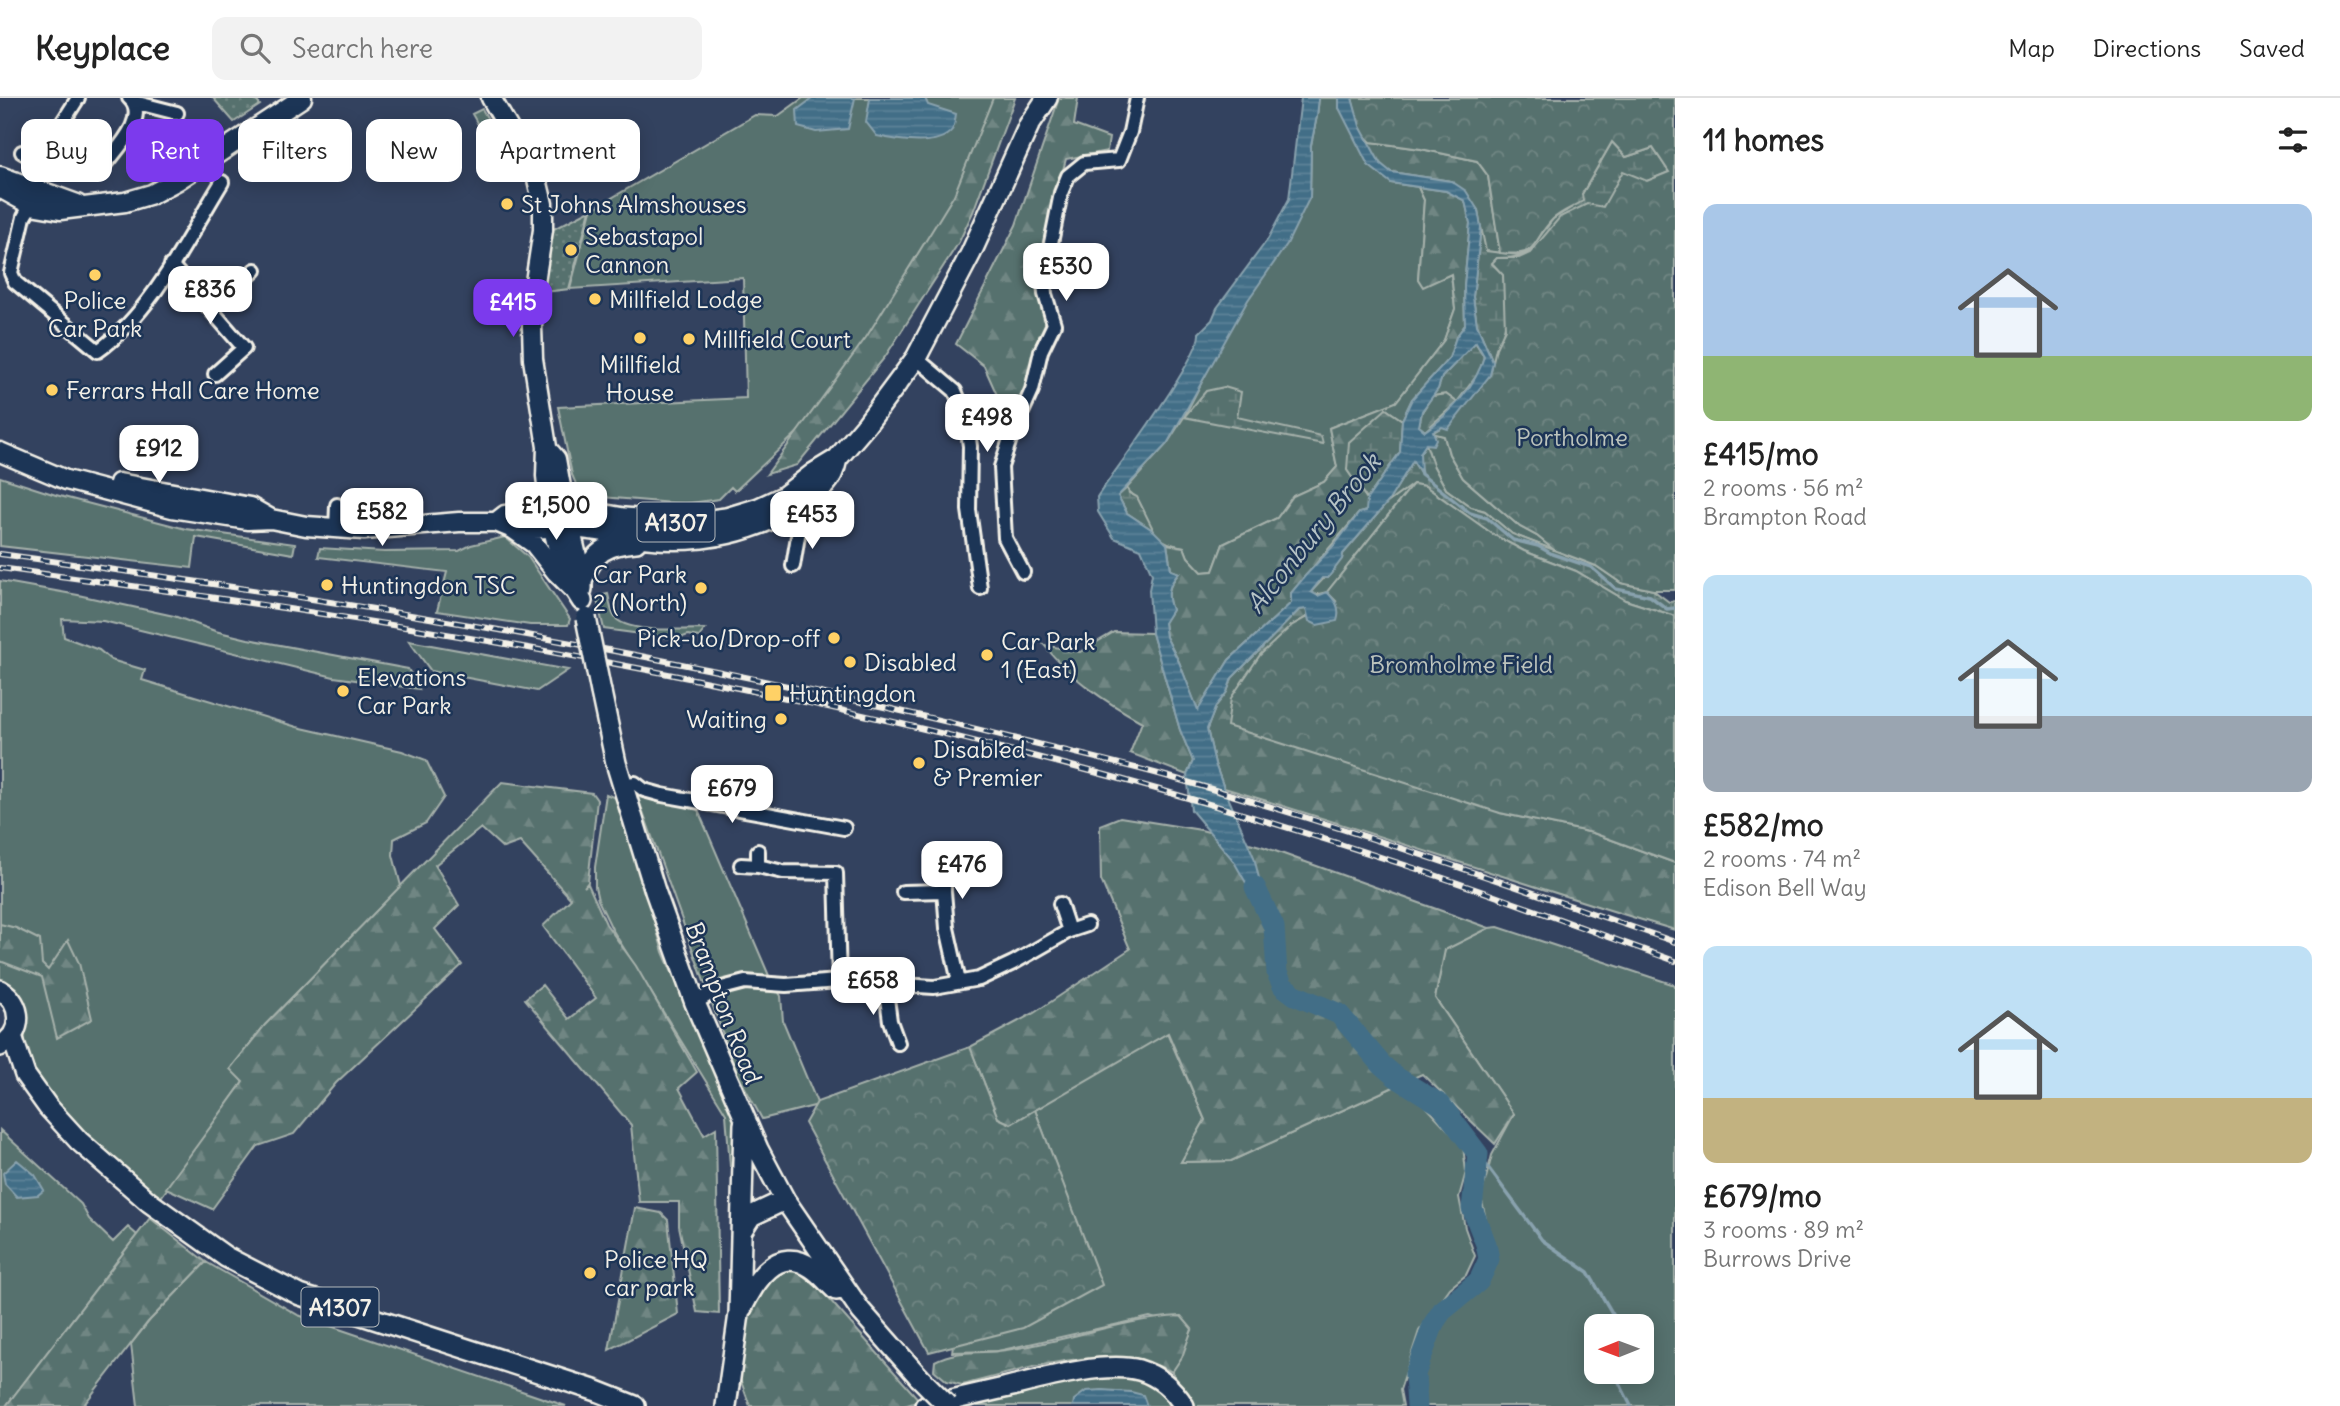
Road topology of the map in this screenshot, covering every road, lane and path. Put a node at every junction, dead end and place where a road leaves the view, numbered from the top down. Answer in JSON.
{"nodes":[{"id":1,"x":78,"y":98,"type":"edge"},
{"id":2,"x":302,"y":98,"type":"edge"},
{"id":3,"x":491,"y":98,"type":"edge"},
{"id":4,"x":1033,"y":98,"type":"edge"},
{"id":5,"x":1046,"y":98,"type":"edge"},
{"id":6,"x":1137,"y":98,"type":"edge"},
{"id":7,"x":139,"y":101,"type":"edge"},
{"id":8,"x":177,"y":113,"type":"dead end"},
{"id":9,"x":65,"y":119,"type":"edge"},
{"id":10,"x":1029,"y":125,"type":"junction"},
{"id":11,"x":112,"y":156,"type":"edge"},
{"id":12,"x":0,"y":176,"type":"edge"},
{"id":13,"x":222,"y":182,"type":"dead end"},
{"id":14,"x":0,"y":188,"type":"edge"},
{"id":15,"x":31,"y":205,"type":"junction"},
{"id":16,"x":83,"y":207,"type":"junction"},
{"id":17,"x":171,"y":265,"type":"junction"},
{"id":18,"x":255,"y":270,"type":"dead end"},
{"id":19,"x":211,"y":310,"type":"junction"},
{"id":20,"x":916,"y":358,"type":"junction"},
{"id":21,"x":215,"y":374,"type":"dead end"},
{"id":22,"x":0,"y":452,"type":"edge"},
{"id":23,"x":787,"y":503,"type":"junction"},
{"id":24,"x":337,"y":505,"type":"dead end"},
{"id":25,"x":559,"y":518,"type":"junction"},
{"id":26,"x":496,"y":522,"type":"junction"},
{"id":27,"x":336,"y":529,"type":"junction"},
{"id":28,"x":513,"y":529,"type":"junction"},
{"id":29,"x":647,"y":538,"type":"junction"},
{"id":30,"x":793,"y":566,"type":"dead end"},
{"id":31,"x":1023,"y":572,"type":"dead end"},
{"id":32,"x":980,"y":588,"type":"dead end"},
{"id":33,"x":581,"y":597,"type":"junction"},
{"id":34,"x":622,"y":785,"type":"junction"},
{"id":35,"x":844,"y":828,"type":"dead end"},
{"id":36,"x":758,"y":851,"type":"dead end"},
{"id":37,"x":741,"y":865,"type":"dead end"},
{"id":38,"x":758,"y":866,"type":"junction"},
{"id":39,"x":944,"y":876,"type":"dead end"},
{"id":40,"x":944,"y":891,"type":"junction"},
{"id":41,"x":902,"y":892,"type":"dead end"},
{"id":42,"x":1060,"y":904,"type":"dead end"},
{"id":43,"x":1087,"y":925,"type":"dead end"},
{"id":44,"x":1069,"y":931,"type":"junction"},
{"id":45,"x":839,"y":981,"type":"junction"},
{"id":46,"x":959,"y":982,"type":"junction"},
{"id":47,"x":886,"y":983,"type":"junction"},
{"id":48,"x":0,"y":990,"type":"edge"},
{"id":49,"x":695,"y":1003,"type":"junction"},
{"id":50,"x":903,"y":1018,"type":"dead end"},
{"id":51,"x":890,"y":1021,"type":"junction"},
{"id":52,"x":6,"y":1041,"type":"edge"},
{"id":53,"x":898,"y":1043,"type":"dead end"},
{"id":54,"x":0,"y":1056,"type":"edge"},
{"id":55,"x":24,"y":1075,"type":"junction"},
{"id":56,"x":744,"y":1119,"type":"junction"},
{"id":57,"x":785,"y":1200,"type":"junction"},
{"id":58,"x":742,"y":1230,"type":"junction"},
{"id":59,"x":861,"y":1311,"type":"junction"},
{"id":60,"x":739,"y":1314,"type":"junction"},
{"id":61,"x":635,"y":1406,"type":"edge"},
{"id":62,"x":726,"y":1406,"type":"edge"},
{"id":63,"x":925,"y":1406,"type":"edge"},
{"id":64,"x":948,"y":1406,"type":"edge"},
{"id":65,"x":1184,"y":1406,"type":"edge"}],
"edges":[{"from":1,"to":9,"type":"street"},
{"from":2,"to":16,"type":"main road"},
{"from":3,"to":25,"type":"main road","name":"Brampton Road"},
{"from":4,"to":10,"type":"main road","number":"A1307"},
{"from":5,"to":10,"type":"main road","number":"A1307"},
{"from":6,"to":31,"type":"street"},
{"from":7,"to":8,"type":"street"},
{"from":7,"to":11,"type":"street"},
{"from":10,"to":20,"type":"main road","number":"A1307"},
{"from":12,"to":16,"type":"main road"},
{"from":13,"to":17,"type":"street"},
{"from":14,"to":15,"type":"main road"},
{"from":15,"to":16,"type":"main road"},
{"from":15,"to":17,"type":"street"},
{"from":17,"to":19,"type":"street"},
{"from":18,"to":19,"type":"street"},
{"from":19,"to":21,"type":"street"},
{"from":20,"to":23,"type":"main road","number":"A1307"},
{"from":20,"to":32,"type":"street"},
{"from":22,"to":27,"type":"main road"},
{"from":23,"to":25,"type":"main road","number":"A1307"},
{"from":23,"to":29,"type":"main road","number":"A1307"},
{"from":23,"to":30,"type":"street"},
{"from":24,"to":27,"type":"street"},
{"from":25,"to":26,"type":"main road"},
{"from":25,"to":28,"type":"main road"},
{"from":25,"to":29,"type":"main road"},
{"from":25,"to":33,"type":"main road","name":"Brampton Road"},
{"from":26,"to":27,"type":"main road"},
{"from":26,"to":28,"type":"main road"},
{"from":28,"to":33,"type":"main road"},
{"from":29,"to":33,"type":"main road","number":"A1307"},
{"from":33,"to":34,"type":"main road","name":"Brampton Road","bridge":true},
{"from":34,"to":35,"type":"street"},
{"from":34,"to":49,"type":"main road","name":"Brampton Road"},
{"from":36,"to":38,"type":"street"},
{"from":37,"to":38,"type":"street"},
{"from":38,"to":45,"type":"street"},
{"from":39,"to":40,"type":"street"},
{"from":40,"to":41,"type":"street"},
{"from":40,"to":46,"type":"street"},
{"from":42,"to":44,"type":"street"},
{"from":43,"to":44,"type":"street"},
{"from":44,"to":46,"type":"street"},
{"from":45,"to":47,"type":"street"},
{"from":45,"to":49,"type":"street"},
{"from":46,"to":47,"type":"street"},
{"from":47,"to":51,"type":"street"},
{"from":48,"to":52,"type":"main road"},
{"from":49,"to":56,"type":"main road","name":"Brampton Road"},
{"from":50,"to":51,"type":"street"},
{"from":51,"to":53,"type":"street"},
{"from":52,"to":55,"type":"main road","number":"A1307"},
{"from":54,"to":55,"type":"main road","number":"A1307"},
{"from":55,"to":61,"type":"main road","number":"A1307"},
{"from":56,"to":57,"type":"main road","name":"Brampton Road"},
{"from":56,"to":58,"type":"main road"},
{"from":57,"to":58,"type":"main road"},
{"from":57,"to":59,"type":"main road","name":"Brampton Road"},
{"from":58,"to":60,"type":"main road"},
{"from":59,"to":60,"type":"main road"},
{"from":59,"to":64,"type":"main road","name":"Brampton Road","bridge":true},
{"from":60,"to":62,"type":"main road"},
{"from":63,"to":65,"type":"main road"}]}
